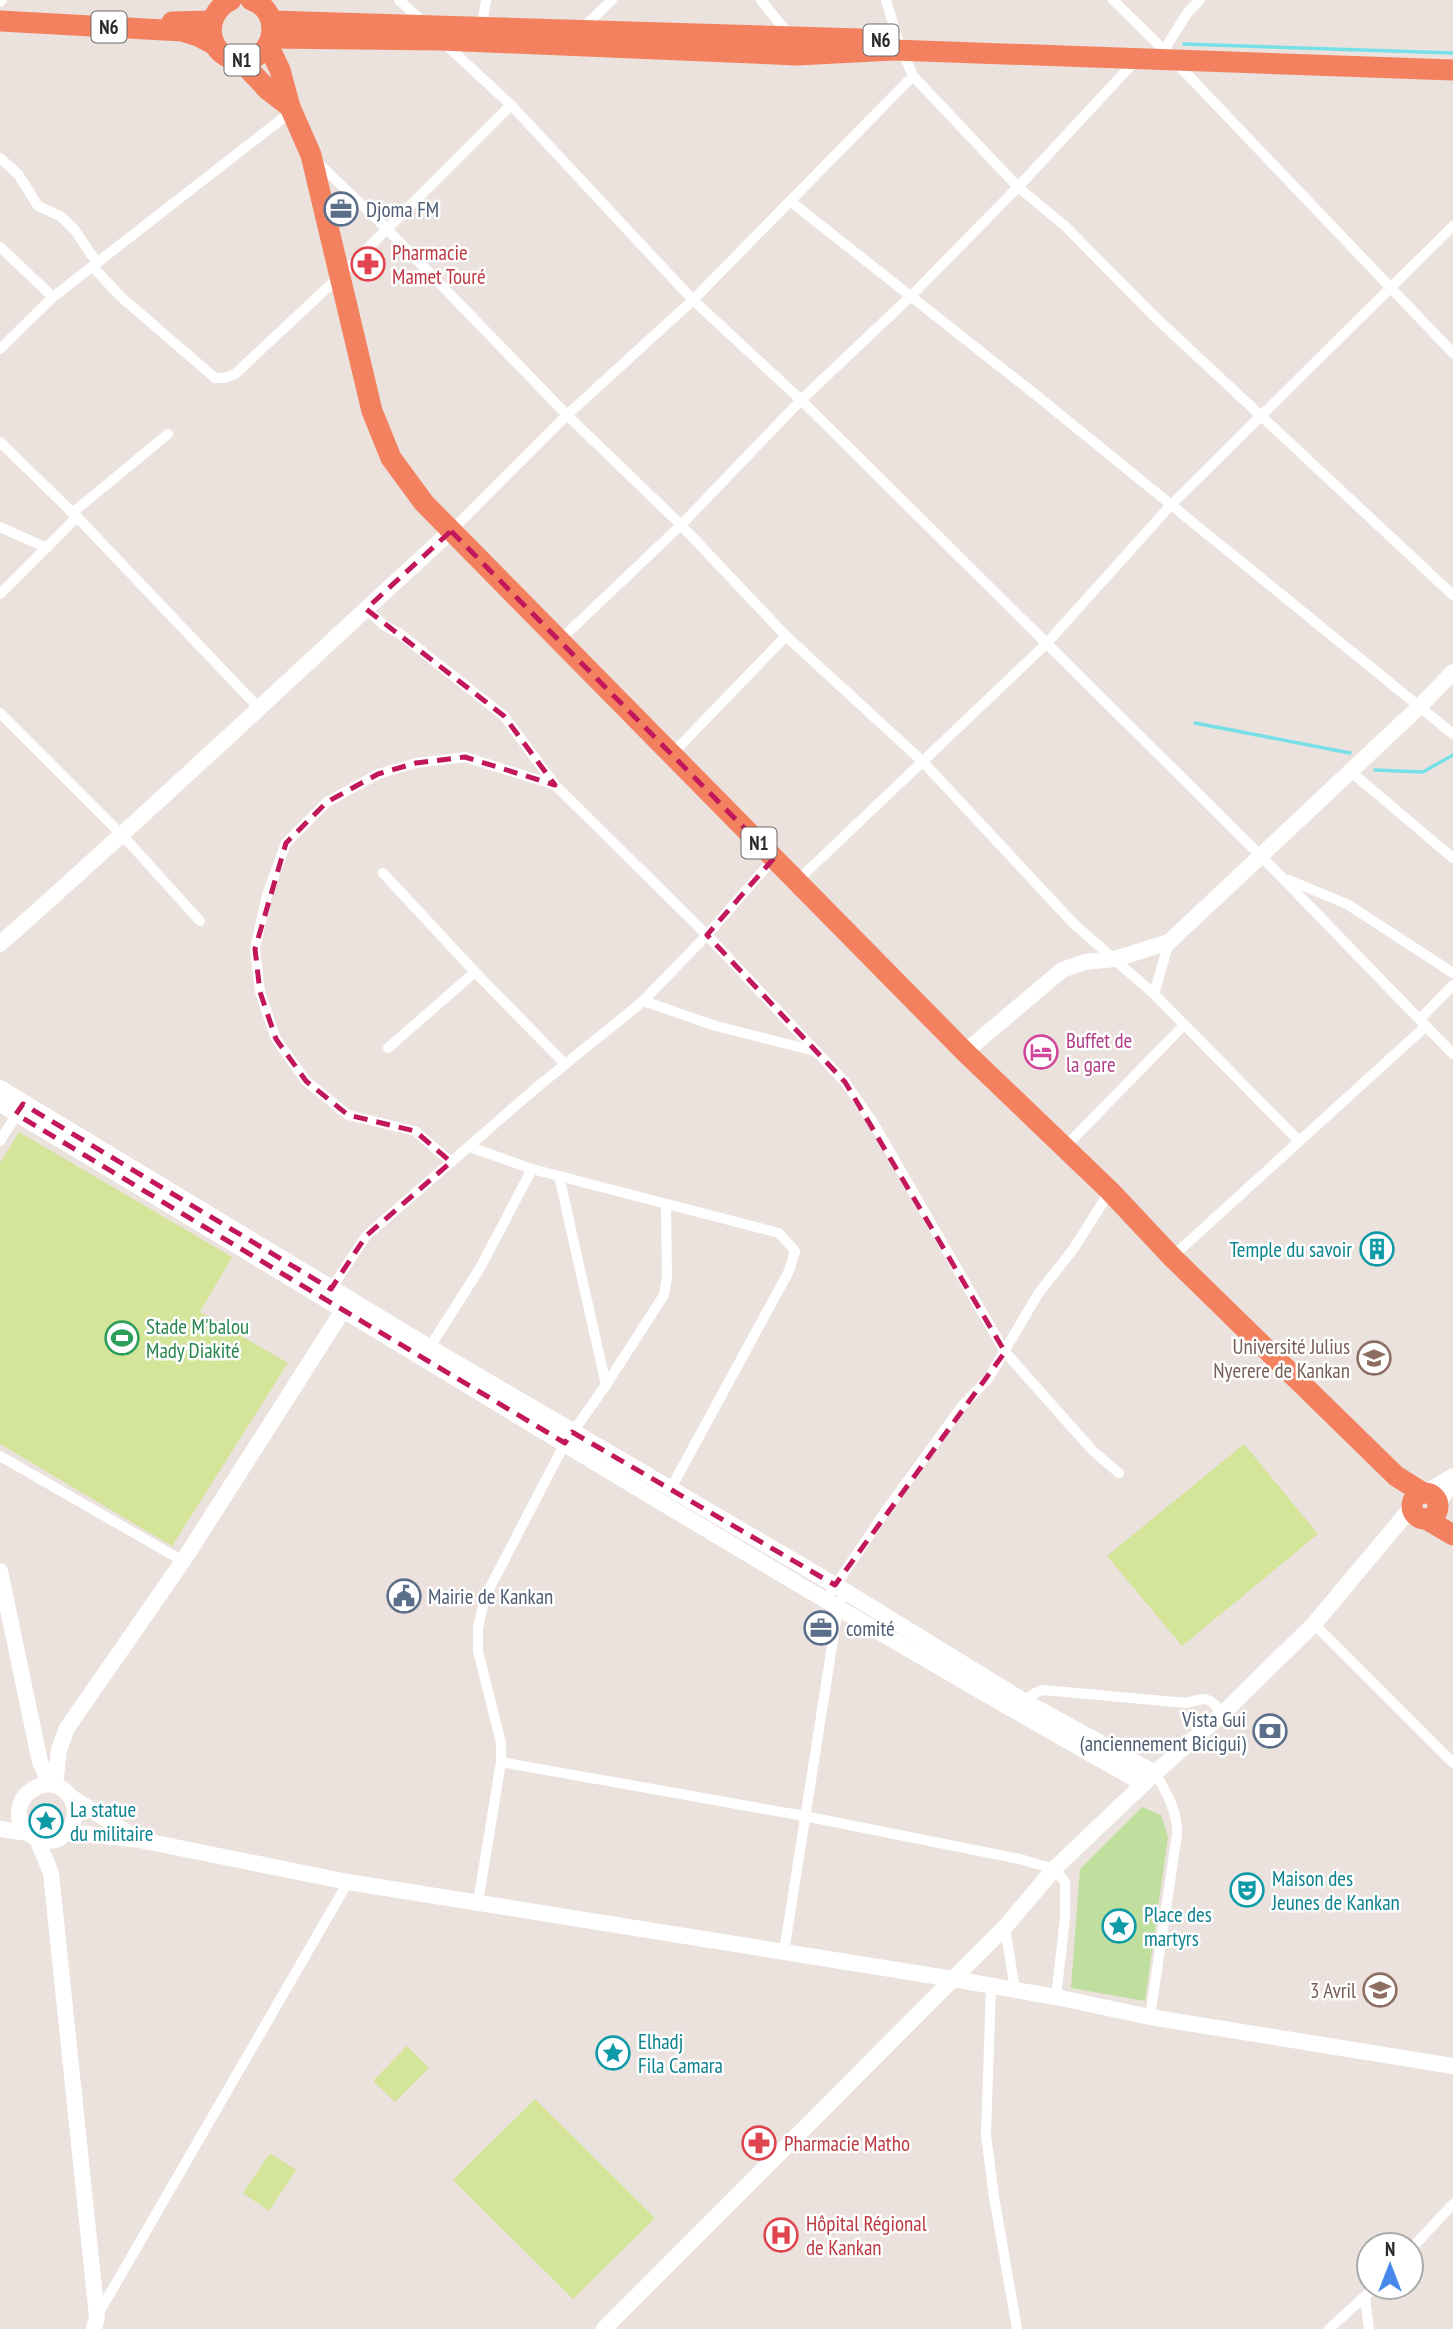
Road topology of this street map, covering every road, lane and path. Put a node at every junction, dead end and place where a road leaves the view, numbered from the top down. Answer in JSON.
{"nodes":[{"id":1,"x":251,"y":0,"type":"edge"},
{"id":2,"x":399,"y":0,"type":"edge"},
{"id":3,"x":486,"y":0,"type":"edge"},
{"id":4,"x":612,"y":0,"type":"edge"},
{"id":5,"x":761,"y":0,"type":"edge"},
{"id":6,"x":886,"y":0,"type":"edge"},
{"id":7,"x":1112,"y":0,"type":"edge"},
{"id":8,"x":1200,"y":0,"type":"edge"},
{"id":9,"x":222,"y":6,"type":"edge"},
{"id":10,"x":0,"y":12,"type":"edge"},
{"id":11,"x":0,"y":21,"type":"edge"},
{"id":12,"x":482,"y":26,"type":"junction"},
{"id":13,"x":434,"y":33,"type":"junction"},
{"id":14,"x":271,"y":35,"type":"junction"},
{"id":15,"x":790,"y":36,"type":"junction"},
{"id":16,"x":576,"y":38,"type":"junction"},
{"id":17,"x":215,"y":45,"type":"junction"},
{"id":18,"x":901,"y":45,"type":"junction"},
{"id":19,"x":1155,"y":55,"type":"junction"},
{"id":20,"x":240,"y":60,"type":"junction"},
{"id":21,"x":1453,"y":61,"type":"edge"},
{"id":22,"x":1453,"y":70,"type":"edge"},
{"id":23,"x":913,"y":76,"type":"junction"},
{"id":24,"x":511,"y":105,"type":"junction"},
{"id":25,"x":291,"y":109,"type":"junction"},
{"id":26,"x":310,"y":155,"type":"junction"},
{"id":27,"x":0,"y":158,"type":"edge"},
{"id":28,"x":1017,"y":187,"type":"junction"},
{"id":29,"x":790,"y":201,"type":"junction"},
{"id":30,"x":1453,"y":226,"type":"edge"},
{"id":31,"x":386,"y":228,"type":"junction"},
{"id":32,"x":0,"y":247,"type":"edge"},
{"id":33,"x":95,"y":265,"type":"junction"},
{"id":34,"x":340,"y":276,"type":"junction"},
{"id":35,"x":1390,"y":289,"type":"junction"},
{"id":36,"x":911,"y":296,"type":"junction"},
{"id":37,"x":53,"y":298,"type":"junction"},
{"id":38,"x":693,"y":300,"type":"junction"},
{"id":39,"x":0,"y":349,"type":"edge"},
{"id":40,"x":1453,"y":353,"type":"edge"},
{"id":41,"x":801,"y":400,"type":"junction"},
{"id":42,"x":567,"y":415,"type":"junction"},
{"id":43,"x":1261,"y":416,"type":"junction"},
{"id":44,"x":168,"y":435,"type":"dead end"},
{"id":45,"x":0,"y":442,"type":"edge"},
{"id":46,"x":1171,"y":505,"type":"junction"},
{"id":47,"x":75,"y":515,"type":"junction"},
{"id":48,"x":681,"y":524,"type":"junction"},
{"id":49,"x":0,"y":527,"type":"edge"},
{"id":50,"x":451,"y":531,"type":"junction"},
{"id":51,"x":47,"y":548,"type":"junction"},
{"id":52,"x":0,"y":594,"type":"edge"},
{"id":53,"x":1453,"y":595,"type":"edge"},
{"id":54,"x":366,"y":609,"type":"junction"},
{"id":55,"x":786,"y":636,"type":"junction"},
{"id":56,"x":560,"y":640,"type":"junction"},
{"id":57,"x":1046,"y":644,"type":"junction"},
{"id":58,"x":1453,"y":672,"type":"edge"},
{"id":59,"x":1420,"y":706,"type":"junction"},
{"id":60,"x":258,"y":707,"type":"junction"},
{"id":61,"x":0,"y":712,"type":"edge"},
{"id":62,"x":1453,"y":734,"type":"edge"},
{"id":63,"x":671,"y":755,"type":"junction"},
{"id":64,"x":923,"y":762,"type":"junction"},
{"id":65,"x":1351,"y":772,"type":"junction"},
{"id":66,"x":555,"y":785,"type":"junction"},
{"id":67,"x":123,"y":836,"type":"junction"},
{"id":68,"x":1261,"y":856,"type":"junction"},
{"id":69,"x":774,"y":858,"type":"junction"},
{"id":70,"x":1453,"y":858,"type":"edge"},
{"id":71,"x":383,"y":873,"type":"dead end"},
{"id":72,"x":1282,"y":878,"type":"junction"},
{"id":73,"x":797,"y":881,"type":"junction"},
{"id":74,"x":200,"y":921,"type":"dead end"},
{"id":75,"x":706,"y":936,"type":"junction"},
{"id":76,"x":1169,"y":943,"type":"junction"},
{"id":77,"x":0,"y":944,"type":"edge"},
{"id":78,"x":1115,"y":958,"type":"junction"},
{"id":79,"x":475,"y":972,"type":"junction"},
{"id":80,"x":1453,"y":973,"type":"edge"},
{"id":81,"x":1453,"y":985,"type":"edge"},
{"id":82,"x":1154,"y":994,"type":"junction"},
{"id":83,"x":643,"y":1001,"type":"junction"},
{"id":84,"x":1423,"y":1023,"type":"junction"},
{"id":85,"x":1184,"y":1025,"type":"junction"},
{"id":86,"x":388,"y":1048,"type":"dead end"},
{"id":87,"x":816,"y":1051,"type":"junction"},
{"id":88,"x":965,"y":1052,"type":"junction"},
{"id":89,"x":1453,"y":1054,"type":"edge"},
{"id":90,"x":565,"y":1064,"type":"junction"},
{"id":91,"x":0,"y":1088,"type":"edge"},
{"id":92,"x":0,"y":1104,"type":"edge"},
{"id":93,"x":20,"y":1109,"type":"junction"},
{"id":94,"x":0,"y":1141,"type":"edge"},
{"id":95,"x":1299,"y":1141,"type":"junction"},
{"id":96,"x":470,"y":1147,"type":"junction"},
{"id":97,"x":1064,"y":1148,"type":"junction"},
{"id":98,"x":451,"y":1161,"type":"junction"},
{"id":99,"x":532,"y":1169,"type":"junction"},
{"id":100,"x":559,"y":1176,"type":"junction"},
{"id":101,"x":1110,"y":1191,"type":"junction"},
{"id":102,"x":666,"y":1205,"type":"junction"},
{"id":103,"x":1172,"y":1257,"type":"junction"},
{"id":104,"x":331,"y":1289,"type":"junction"},
{"id":105,"x":347,"y":1304,"type":"junction"},
{"id":106,"x":1005,"y":1352,"type":"junction"},
{"id":107,"x":425,"y":1353,"type":"junction"},
{"id":108,"x":606,"y":1385,"type":"junction"},
{"id":109,"x":569,"y":1438,"type":"junction"},
{"id":110,"x":0,"y":1456,"type":"edge"},
{"id":111,"x":1119,"y":1473,"type":"dead end"},
{"id":112,"x":1453,"y":1478,"type":"edge"},
{"id":113,"x":670,"y":1490,"type":"junction"},
{"id":114,"x":1424,"y":1506,"type":"junction"},
{"id":115,"x":1451,"y":1533,"type":"edge"},
{"id":116,"x":183,"y":1561,"type":"junction"},
{"id":117,"x":0,"y":1571,"type":"edge"},
{"id":118,"x":840,"y":1589,"type":"junction"},
{"id":119,"x":832,"y":1605,"type":"junction"},
{"id":120,"x":1314,"y":1623,"type":"junction"},
{"id":121,"x":1019,"y":1706,"type":"junction"},
{"id":122,"x":1222,"y":1714,"type":"junction"},
{"id":123,"x":31,"y":1727,"type":"junction"},
{"id":124,"x":62,"y":1738,"type":"junction"},
{"id":125,"x":40,"y":1762,"type":"junction"},
{"id":126,"x":501,"y":1762,"type":"junction"},
{"id":127,"x":1453,"y":1763,"type":"edge"},
{"id":128,"x":1149,"y":1778,"type":"junction"},
{"id":129,"x":52,"y":1785,"type":"junction"},
{"id":130,"x":32,"y":1788,"type":"junction"},
{"id":131,"x":71,"y":1797,"type":"junction"},
{"id":132,"x":19,"y":1807,"type":"junction"},
{"id":133,"x":804,"y":1816,"type":"junction"},
{"id":134,"x":0,"y":1827,"type":"edge"},
{"id":135,"x":63,"y":1835,"type":"junction"},
{"id":136,"x":33,"y":1836,"type":"junction"},
{"id":137,"x":139,"y":1840,"type":"junction"},
{"id":138,"x":1054,"y":1869,"type":"junction"},
{"id":139,"x":51,"y":1873,"type":"junction"},
{"id":140,"x":348,"y":1882,"type":"junction"},
{"id":141,"x":478,"y":1902,"type":"junction"},
{"id":142,"x":1005,"y":1927,"type":"junction"},
{"id":143,"x":784,"y":1952,"type":"junction"},
{"id":144,"x":953,"y":1979,"type":"junction"},
{"id":145,"x":990,"y":1986,"type":"junction"},
{"id":146,"x":1015,"y":1990,"type":"junction"},
{"id":147,"x":1056,"y":1997,"type":"junction"},
{"id":148,"x":1150,"y":2017,"type":"junction"},
{"id":149,"x":1453,"y":2066,"type":"edge"},
{"id":150,"x":1453,"y":2204,"type":"edge"},
{"id":151,"x":1425,"y":2234,"type":"edge"},
{"id":152,"x":1362,"y":2301,"type":"edge"},
{"id":153,"x":1365,"y":2301,"type":"edge"},
{"id":154,"x":95,"y":2323,"type":"edge"},
{"id":155,"x":604,"y":2329,"type":"edge"},
{"id":156,"x":1017,"y":2329,"type":"edge"},
{"id":157,"x":1329,"y":2329,"type":"edge"},
{"id":158,"x":1369,"y":2329,"type":"edge"}],
"edges":[{"from":1,"to":14,"type":"highway","number":"N1"},
{"from":2,"to":13,"type":"street"},
{"from":3,"to":12,"type":"street"},
{"from":4,"to":16,"type":"street"},
{"from":5,"to":15,"type":"street"},
{"from":6,"to":18,"type":"street"},
{"from":7,"to":19,"type":"street"},
{"from":8,"to":19,"type":"street"},
{"from":9,"to":10,"type":"highway","number":"N6"},
{"from":9,"to":17,"type":"highway","number":"N1"},
{"from":11,"to":17,"type":"highway","number":"N6"},
{"from":12,"to":13,"type":"highway","number":"N6"},
{"from":12,"to":16,"type":"highway","number":"N6"},
{"from":13,"to":14,"type":"highway","number":"N6"},
{"from":13,"to":16,"type":"highway","number":"N6"},
{"from":13,"to":24,"type":"street"},
{"from":14,"to":20,"type":"highway","number":"N1"},
{"from":14,"to":25,"type":"highway","number":"N1"},
{"from":15,"to":16,"type":"highway","number":"N6"},
{"from":15,"to":18,"type":"highway","number":"N6"},
{"from":16,"to":18,"type":"highway","number":"N6"},
{"from":17,"to":20,"type":"highway","number":"N1"},
{"from":18,"to":19,"type":"highway","number":"N6"},
{"from":18,"to":23,"type":"street"},
{"from":19,"to":21,"type":"highway","number":"N6"},
{"from":19,"to":22,"type":"highway","number":"N6"},
{"from":19,"to":28,"type":"street"},
{"from":19,"to":35,"type":"street"},
{"from":20,"to":25,"type":"highway","number":"N1"},
{"from":23,"to":28,"type":"street"},
{"from":23,"to":29,"type":"street"},
{"from":24,"to":31,"type":"street"},
{"from":24,"to":38,"type":"street"},
{"from":25,"to":26,"type":"highway","number":"N1"},
{"from":25,"to":33,"type":"street"},
{"from":26,"to":31,"type":"street"},
{"from":26,"to":34,"type":"highway","number":"N1"},
{"from":27,"to":33,"type":"street"},
{"from":28,"to":36,"type":"street"},
{"from":28,"to":43,"type":"street"},
{"from":29,"to":36,"type":"street"},
{"from":29,"to":38,"type":"street"},
{"from":30,"to":35,"type":"street"},
{"from":31,"to":34,"type":"street"},
{"from":31,"to":42,"type":"street"},
{"from":32,"to":37,"type":"street"},
{"from":33,"to":34,"type":"street"},
{"from":33,"to":37,"type":"street"},
{"from":34,"to":50,"type":"highway","number":"N1"},
{"from":35,"to":40,"type":"street"},
{"from":35,"to":43,"type":"street"},
{"from":36,"to":41,"type":"street"},
{"from":36,"to":46,"type":"street"},
{"from":37,"to":39,"type":"street"},
{"from":38,"to":41,"type":"street"},
{"from":38,"to":42,"type":"street"},
{"from":41,"to":48,"type":"street"},
{"from":41,"to":57,"type":"street"},
{"from":42,"to":48,"type":"street"},
{"from":42,"to":50,"type":"street"},
{"from":43,"to":46,"type":"street"},
{"from":43,"to":53,"type":"street"},
{"from":44,"to":47,"type":"street"},
{"from":45,"to":47,"type":"street"},
{"from":46,"to":57,"type":"street"},
{"from":46,"to":59,"type":"street"},
{"from":47,"to":51,"type":"street"},
{"from":47,"to":60,"type":"street"},
{"from":48,"to":55,"type":"street"},
{"from":48,"to":56,"type":"street"},
{"from":49,"to":51,"type":"street"},
{"from":50,"to":54,"type":"main road"},
{"from":50,"to":56,"type":"highway","number":"N1"},
{"from":51,"to":52,"type":"street"},
{"from":54,"to":60,"type":"main road"},
{"from":54,"to":66,"type":"street"},
{"from":55,"to":63,"type":"street"},
{"from":55,"to":64,"type":"street"},
{"from":56,"to":63,"type":"highway","number":"N1"},
{"from":57,"to":64,"type":"street"},
{"from":57,"to":68,"type":"street"},
{"from":58,"to":59,"type":"main road"},
{"from":59,"to":62,"type":"street"},
{"from":59,"to":65,"type":"main road"},
{"from":60,"to":67,"type":"main road"},
{"from":61,"to":67,"type":"street"},
{"from":63,"to":69,"type":"highway","number":"N1"},
{"from":64,"to":73,"type":"street"},
{"from":64,"to":78,"type":"street"},
{"from":65,"to":68,"type":"main road"},
{"from":65,"to":70,"type":"street"},
{"from":66,"to":75,"type":"street"},
{"from":66,"to":98,"type":"street"},
{"from":67,"to":74,"type":"street"},
{"from":67,"to":77,"type":"main road"},
{"from":68,"to":72,"type":"street"},
{"from":68,"to":76,"type":"main road"},
{"from":69,"to":73,"type":"highway","number":"N1"},
{"from":69,"to":75,"type":"street"},
{"from":71,"to":79,"type":"street"},
{"from":72,"to":80,"type":"street"},
{"from":72,"to":84,"type":"street"},
{"from":73,"to":88,"type":"highway","number":"N1"},
{"from":75,"to":83,"type":"street"},
{"from":75,"to":87,"type":"street"},
{"from":76,"to":78,"type":"main road"},
{"from":76,"to":82,"type":"street"},
{"from":78,"to":82,"type":"street"},
{"from":78,"to":88,"type":"main road"},
{"from":79,"to":86,"type":"street"},
{"from":79,"to":90,"type":"street"},
{"from":81,"to":84,"type":"street"},
{"from":82,"to":85,"type":"street"},
{"from":83,"to":87,"type":"street"},
{"from":83,"to":90,"type":"street"},
{"from":84,"to":89,"type":"street"},
{"from":84,"to":95,"type":"street"},
{"from":85,"to":95,"type":"street"},
{"from":85,"to":97,"type":"street"},
{"from":87,"to":106,"type":"street"},
{"from":88,"to":97,"type":"highway","number":"N1"},
{"from":90,"to":96,"type":"street"},
{"from":91,"to":93,"type":"main road"},
{"from":92,"to":93,"type":"main road"},
{"from":93,"to":94,"type":"street"},
{"from":93,"to":104,"type":"main road"},
{"from":93,"to":105,"type":"main road"},
{"from":95,"to":103,"type":"street"},
{"from":96,"to":98,"type":"street"},
{"from":96,"to":99,"type":"street"},
{"from":97,"to":101,"type":"highway","number":"N1"},
{"from":98,"to":104,"type":"street"},
{"from":99,"to":100,"type":"street"},
{"from":99,"to":107,"type":"street"},
{"from":100,"to":102,"type":"street"},
{"from":100,"to":108,"type":"street"},
{"from":101,"to":103,"type":"highway","number":"N1"},
{"from":101,"to":106,"type":"street"},
{"from":102,"to":108,"type":"street"},
{"from":102,"to":113,"type":"street"},
{"from":103,"to":114,"type":"highway","number":"N1"},
{"from":104,"to":105,"type":"main road"},
{"from":105,"to":107,"type":"main road"},
{"from":105,"to":116,"type":"main road"},
{"from":106,"to":111,"type":"street"},
{"from":106,"to":118,"type":"street"},
{"from":107,"to":109,"type":"main road"},
{"from":108,"to":109,"type":"street"},
{"from":109,"to":113,"type":"main road"},
{"from":109,"to":119,"type":"main road"},
{"from":109,"to":126,"type":"street"},
{"from":110,"to":116,"type":"street"},
{"from":112,"to":114,"type":"main road"},
{"from":113,"to":118,"type":"main road"},
{"from":114,"to":115,"type":"highway","number":"N1"},
{"from":114,"to":120,"type":"main road"},
{"from":116,"to":124,"type":"main road"},
{"from":117,"to":123,"type":"main road"},
{"from":118,"to":119,"type":"street"},
{"from":118,"to":121,"type":"main road"},
{"from":119,"to":121,"type":"main road"},
{"from":119,"to":133,"type":"street"},
{"from":120,"to":122,"type":"main road"},
{"from":120,"to":127,"type":"street"},
{"from":121,"to":122,"type":"street"},
{"from":121,"to":128,"type":"main road"},
{"from":122,"to":128,"type":"main road"},
{"from":123,"to":124,"type":"main road"},
{"from":123,"to":125,"type":"main road"},
{"from":124,"to":129,"type":"main road"},
{"from":125,"to":129,"type":"main road"},
{"from":125,"to":130,"type":"main road"},
{"from":126,"to":133,"type":"street"},
{"from":126,"to":141,"type":"street"},
{"from":128,"to":138,"type":"main road"},
{"from":128,"to":148,"type":"street"},
{"from":129,"to":130,"type":"main road"},
{"from":129,"to":131,"type":"main road"},
{"from":130,"to":132,"type":"main road"},
{"from":131,"to":135,"type":"main road"},
{"from":131,"to":137,"type":"main road"},
{"from":132,"to":134,"type":"main road"},
{"from":132,"to":136,"type":"main road"},
{"from":133,"to":138,"type":"street"},
{"from":133,"to":143,"type":"street"},
{"from":134,"to":136,"type":"main road"},
{"from":135,"to":136,"type":"main road"},
{"from":135,"to":137,"type":"main road"},
{"from":135,"to":139,"type":"main road"},
{"from":136,"to":139,"type":"main road"},
{"from":137,"to":140,"type":"main road"},
{"from":138,"to":142,"type":"main road"},
{"from":138,"to":147,"type":"street"},
{"from":139,"to":154,"type":"main road"},
{"from":140,"to":141,"type":"main road"},
{"from":140,"to":154,"type":"street"},
{"from":141,"to":143,"type":"main road"},
{"from":142,"to":144,"type":"main road"},
{"from":142,"to":146,"type":"street"},
{"from":143,"to":144,"type":"main road"},
{"from":144,"to":145,"type":"main road"},
{"from":144,"to":155,"type":"main road"},
{"from":145,"to":146,"type":"main road"},
{"from":145,"to":156,"type":"street"},
{"from":146,"to":147,"type":"main road"},
{"from":147,"to":148,"type":"main road"},
{"from":148,"to":149,"type":"main road"},
{"from":150,"to":151,"type":"street"},
{"from":152,"to":157,"type":"street"},
{"from":153,"to":158,"type":"street"}]}
